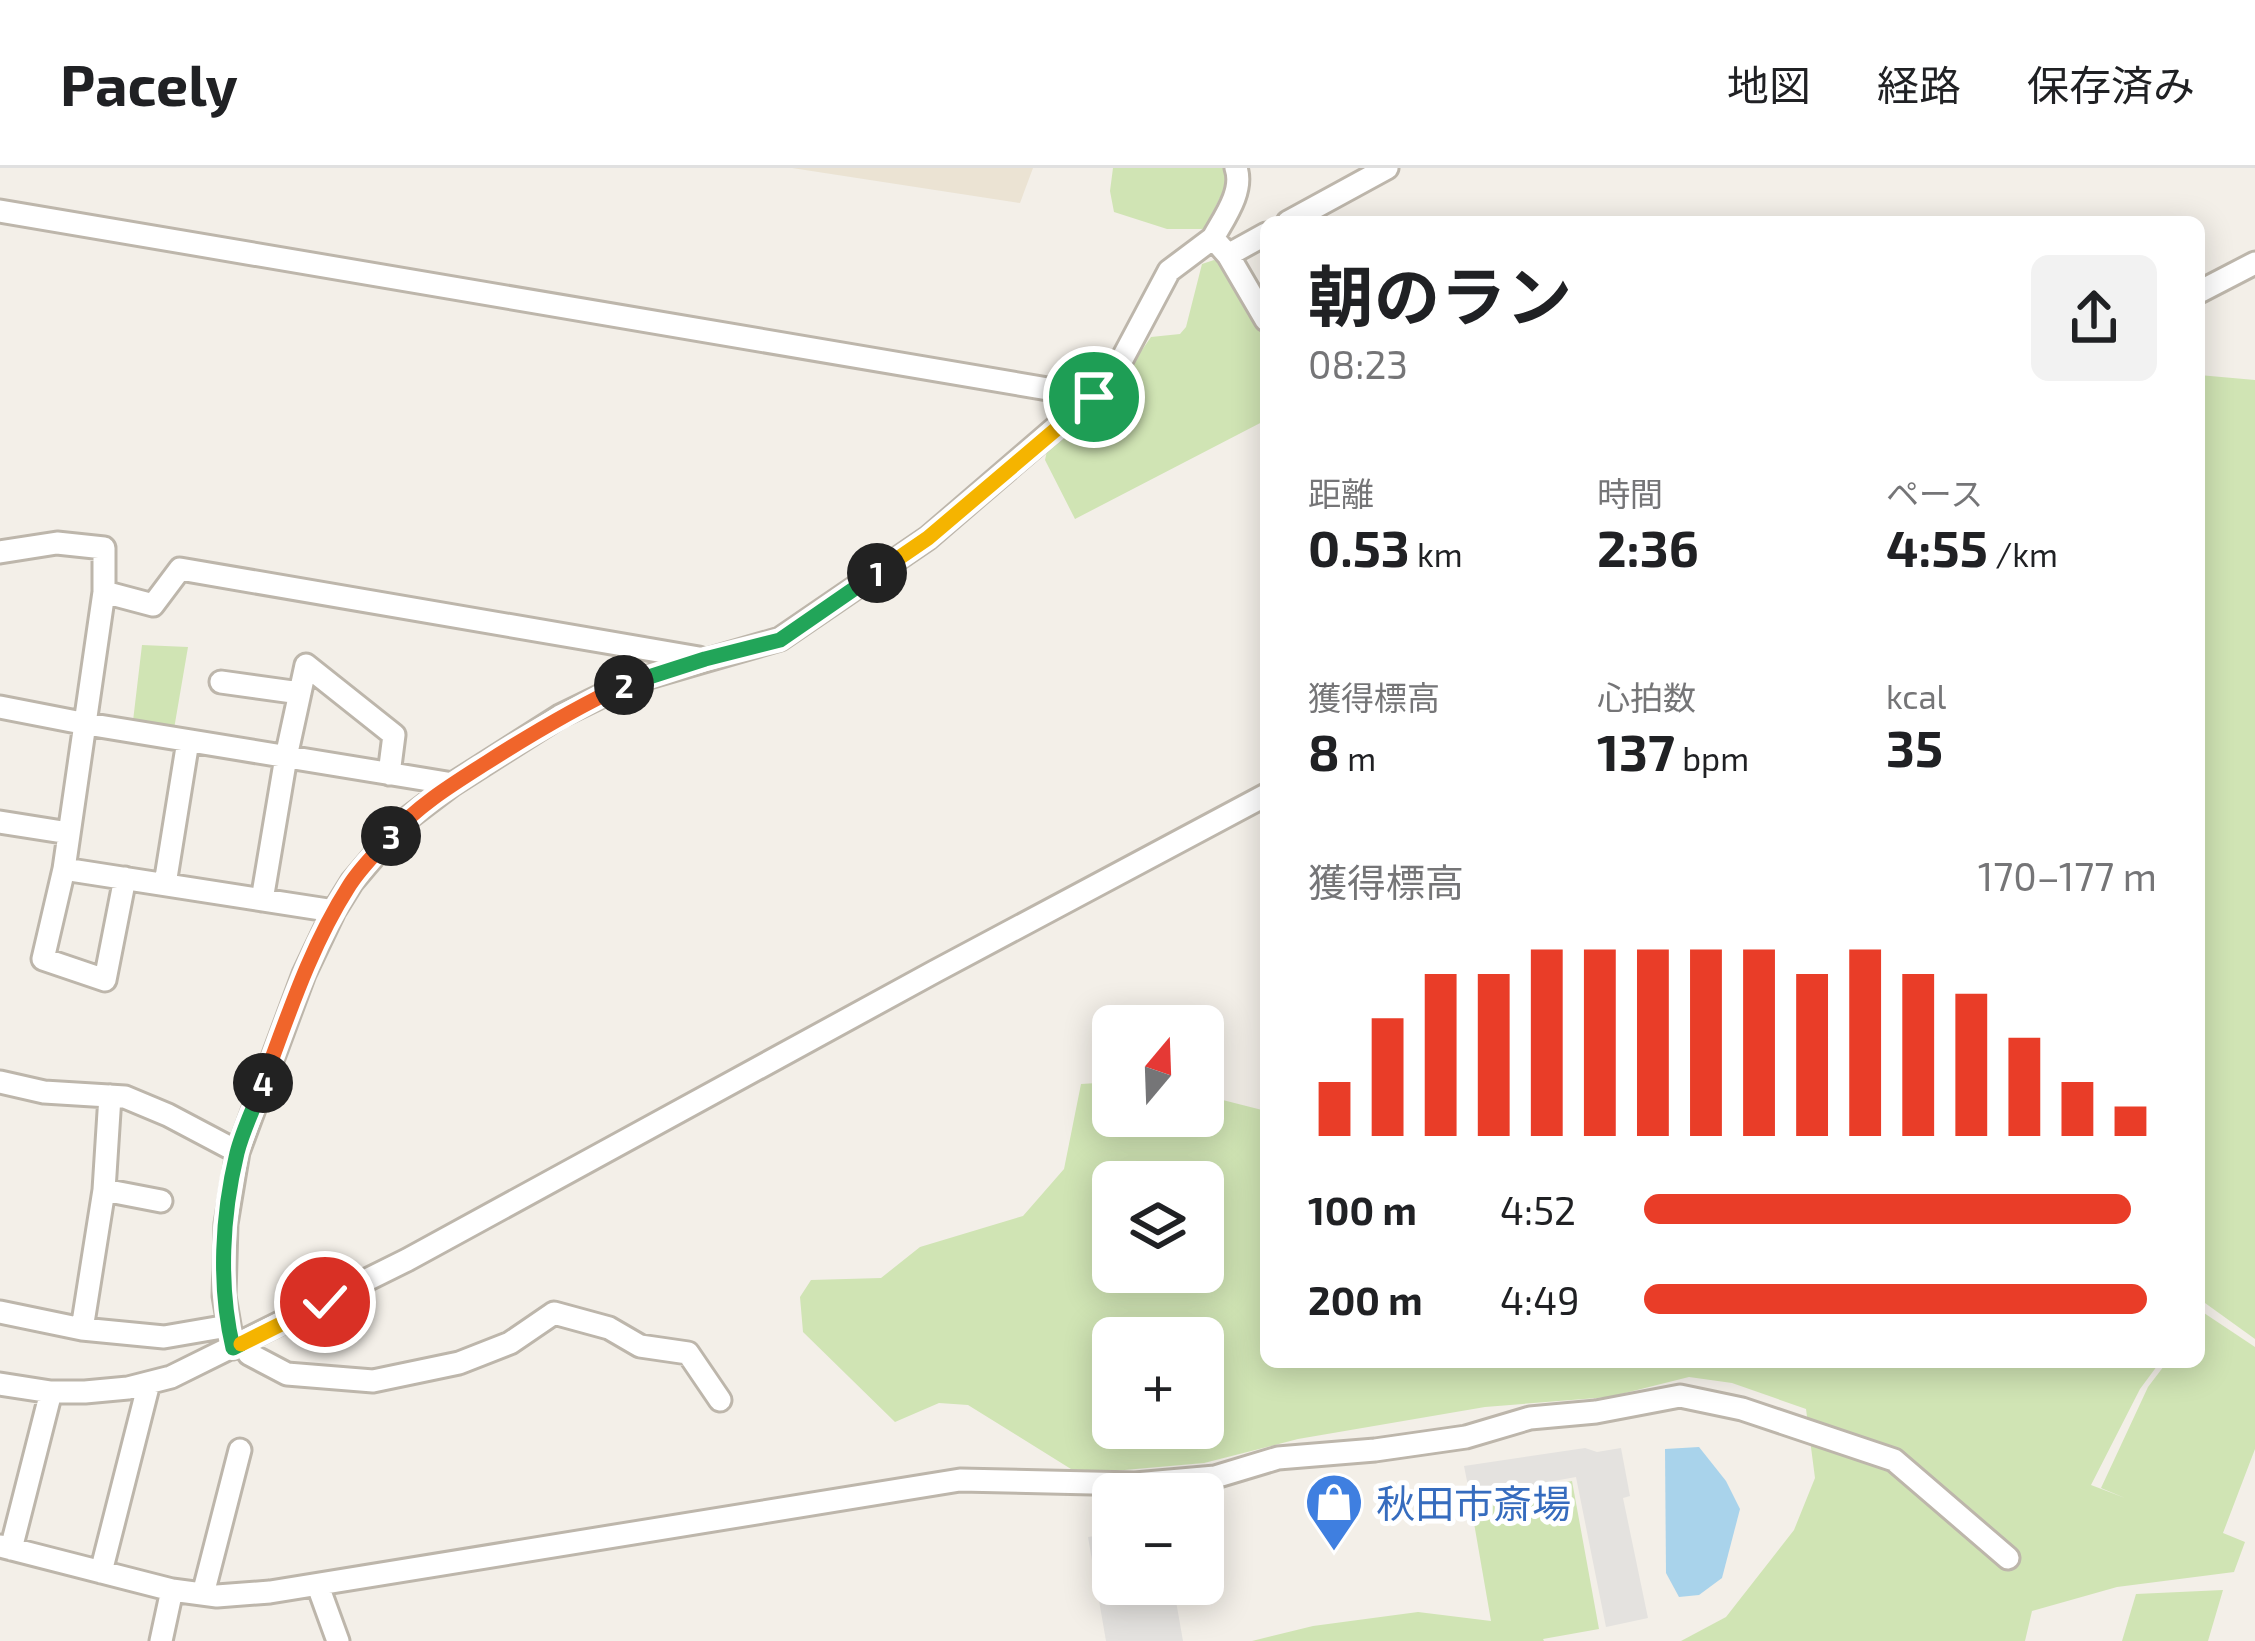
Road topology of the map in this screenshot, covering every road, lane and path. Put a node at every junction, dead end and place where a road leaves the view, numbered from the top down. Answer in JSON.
{"nodes":[{"id":1,"x":1236,"y":168,"type":"edge"},
{"id":2,"x":1387,"y":168,"type":"edge"},
{"id":3,"x":0,"y":211,"type":"edge"},
{"id":4,"x":1299,"y":216,"type":"edge"},
{"id":5,"x":1260,"y":236,"type":"edge"},
{"id":6,"x":1220,"y":247,"type":"junction"},
{"id":7,"x":2255,"y":263,"type":"edge"},
{"id":8,"x":2205,"y":289,"type":"edge"},
{"id":9,"x":1260,"y":310,"type":"edge"},
{"id":10,"x":1094,"y":397,"type":"junction"},
{"id":11,"x":0,"y":552,"type":"edge"},
{"id":12,"x":104,"y":592,"type":"junction"},
{"id":13,"x":705,"y":659,"type":"junction"},
{"id":14,"x":221,"y":682,"type":"dead end"},
{"id":15,"x":300,"y":693,"type":"junction"},
{"id":16,"x":0,"y":707,"type":"edge"},
{"id":17,"x":87,"y":724,"type":"junction"},
{"id":18,"x":188,"y":741,"type":"junction"},
{"id":19,"x":286,"y":758,"type":"junction"},
{"id":20,"x":389,"y":774,"type":"junction"},
{"id":21,"x":453,"y":784,"type":"junction"},
{"id":22,"x":1260,"y":798,"type":"edge"},
{"id":23,"x":0,"y":822,"type":"edge"},
{"id":24,"x":69,"y":833,"type":"junction"},
{"id":25,"x":64,"y":868,"type":"junction"},
{"id":26,"x":125,"y":878,"type":"junction"},
{"id":27,"x":165,"y":884,"type":"junction"},
{"id":28,"x":262,"y":900,"type":"junction"},
{"id":29,"x":334,"y":911,"type":"junction"},
{"id":30,"x":0,"y":1082,"type":"edge"},
{"id":31,"x":110,"y":1096,"type":"junction"},
{"id":32,"x":238,"y":1152,"type":"junction"},
{"id":33,"x":104,"y":1190,"type":"junction"},
{"id":34,"x":161,"y":1201,"type":"dead end"},
{"id":35,"x":0,"y":1312,"type":"edge"},
{"id":36,"x":82,"y":1329,"type":"junction"},
{"id":37,"x":235,"y":1339,"type":"junction"},
{"id":38,"x":149,"y":1383,"type":"junction"},
{"id":39,"x":0,"y":1384,"type":"edge"},
{"id":40,"x":51,"y":1392,"type":"junction"},
{"id":41,"x":720,"y":1400,"type":"dead end"},
{"id":42,"x":240,"y":1450,"type":"dead end"},
{"id":43,"x":6,"y":1548,"type":"edge"},
{"id":44,"x":2008,"y":1558,"type":"dead end"},
{"id":45,"x":101,"y":1572,"type":"junction"},
{"id":46,"x":318,"y":1586,"type":"junction"},
{"id":47,"x":172,"y":1590,"type":"junction"},
{"id":48,"x":203,"y":1594,"type":"junction"},
{"id":49,"x":161,"y":1641,"type":"edge"},
{"id":50,"x":338,"y":1641,"type":"edge"}],
"edges":[{"from":1,"to":6,"type":"street"},
{"from":2,"to":4,"type":"street"},
{"from":3,"to":10,"type":"street"},
{"from":5,"to":6,"type":"street"},
{"from":6,"to":9,"type":"street"},
{"from":6,"to":10,"type":"street"},
{"from":7,"to":8,"type":"street"},
{"from":10,"to":13,"type":"street"},
{"from":11,"to":12,"type":"street"},
{"from":12,"to":13,"type":"street"},
{"from":12,"to":17,"type":"street"},
{"from":13,"to":21,"type":"street"},
{"from":14,"to":15,"type":"street"},
{"from":15,"to":19,"type":"street"},
{"from":15,"to":20,"type":"street"},
{"from":16,"to":17,"type":"street"},
{"from":17,"to":18,"type":"street"},
{"from":17,"to":24,"type":"street"},
{"from":18,"to":19,"type":"street"},
{"from":18,"to":27,"type":"street"},
{"from":19,"to":20,"type":"street"},
{"from":19,"to":28,"type":"street"},
{"from":20,"to":21,"type":"street"},
{"from":21,"to":29,"type":"street"},
{"from":22,"to":37,"type":"street"},
{"from":23,"to":24,"type":"street"},
{"from":24,"to":25,"type":"street"},
{"from":25,"to":26,"type":"street"},
{"from":25,"to":26,"type":"street"},
{"from":26,"to":27,"type":"street"},
{"from":27,"to":28,"type":"street"},
{"from":28,"to":29,"type":"street"},
{"from":29,"to":32,"type":"street"},
{"from":30,"to":31,"type":"street"},
{"from":31,"to":32,"type":"street"},
{"from":31,"to":33,"type":"street"},
{"from":32,"to":37,"type":"street"},
{"from":33,"to":34,"type":"street"},
{"from":33,"to":36,"type":"street"},
{"from":35,"to":36,"type":"street"},
{"from":36,"to":37,"type":"street"},
{"from":37,"to":38,"type":"street"},
{"from":37,"to":41,"type":"street"},
{"from":38,"to":40,"type":"street"},
{"from":38,"to":45,"type":"street"},
{"from":39,"to":40,"type":"street"},
{"from":40,"to":43,"type":"street"},
{"from":42,"to":48,"type":"street"},
{"from":43,"to":45,"type":"street"},
{"from":44,"to":46,"type":"street"},
{"from":45,"to":47,"type":"street"},
{"from":46,"to":48,"type":"street"},
{"from":46,"to":50,"type":"street"},
{"from":47,"to":48,"type":"street"},
{"from":47,"to":49,"type":"street"}]}
